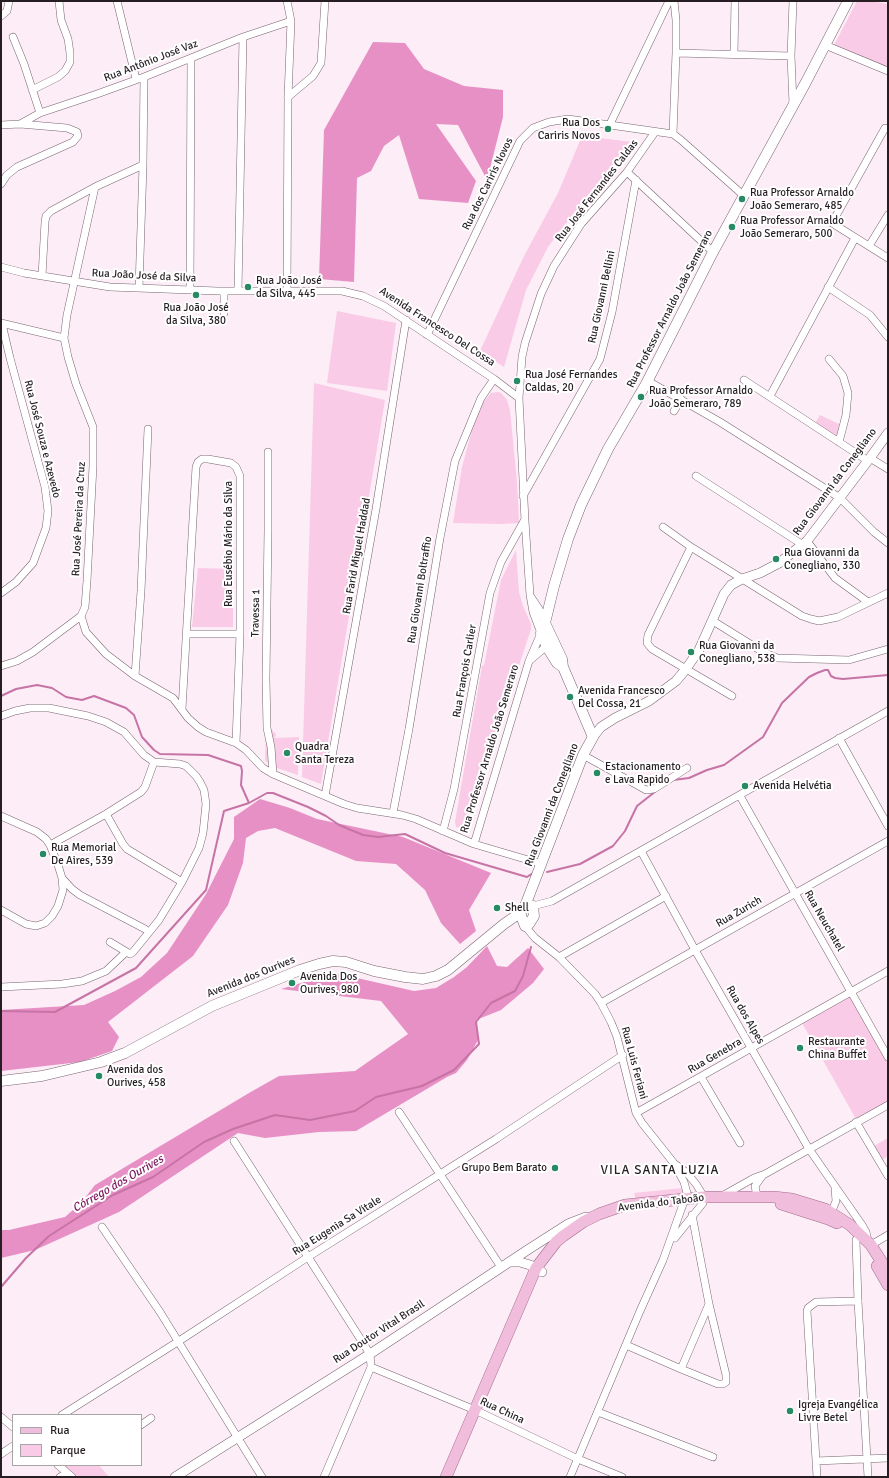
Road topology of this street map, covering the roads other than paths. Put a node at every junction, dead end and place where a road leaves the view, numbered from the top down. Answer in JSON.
{"nodes":[{"id":1,"x":9,"y":1,"type":"edge"},
{"id":2,"x":59,"y":1,"type":"edge"},
{"id":3,"x":117,"y":1,"type":"edge"},
{"id":4,"x":287,"y":1,"type":"edge"},
{"id":5,"x":325,"y":1,"type":"edge"},
{"id":6,"x":669,"y":1,"type":"edge"},
{"id":7,"x":674,"y":1,"type":"edge"},
{"id":8,"x":735,"y":1,"type":"edge"},
{"id":9,"x":793,"y":1,"type":"edge"},
{"id":10,"x":848,"y":1,"type":"edge"},
{"id":11,"x":1,"y":16,"type":"edge"},
{"id":12,"x":292,"y":21,"type":"junction"},
{"id":13,"x":13,"y":37,"type":"dead end"},
{"id":14,"x":243,"y":37,"type":"junction"},
{"id":15,"x":825,"y":45,"type":"junction"},
{"id":16,"x":676,"y":53,"type":"junction"},
{"id":17,"x":734,"y":54,"type":"junction"},
{"id":18,"x":791,"y":56,"type":"junction"},
{"id":19,"x":191,"y":58,"type":"junction"},
{"id":20,"x":888,"y":71,"type":"edge"},
{"id":21,"x":144,"y":77,"type":"junction"},
{"id":22,"x":136,"y":79,"type":"junction"},
{"id":23,"x":32,"y":90,"type":"junction"},
{"id":24,"x":288,"y":97,"type":"junction"},
{"id":25,"x":793,"y":104,"type":"junction"},
{"id":26,"x":40,"y":113,"type":"junction"},
{"id":27,"x":20,"y":124,"type":"junction"},
{"id":28,"x":610,"y":124,"type":"junction"},
{"id":29,"x":1,"y":125,"type":"edge"},
{"id":30,"x":886,"y":128,"type":"edge"},
{"id":31,"x":655,"y":132,"type":"junction"},
{"id":32,"x":673,"y":134,"type":"junction"},
{"id":33,"x":143,"y":165,"type":"junction"},
{"id":34,"x":627,"y":172,"type":"junction"},
{"id":35,"x":636,"y":180,"type":"junction"},
{"id":36,"x":1,"y":184,"type":"edge"},
{"id":37,"x":95,"y":187,"type":"junction"},
{"id":38,"x":743,"y":195,"type":"junction"},
{"id":39,"x":888,"y":215,"type":"edge"},
{"id":40,"x":855,"y":238,"type":"junction"},
{"id":41,"x":870,"y":246,"type":"junction"},
{"id":42,"x":713,"y":252,"type":"junction"},
{"id":43,"x":888,"y":258,"type":"edge"},
{"id":44,"x":1,"y":267,"type":"edge"},
{"id":45,"x":42,"y":276,"type":"junction"},
{"id":46,"x":74,"y":282,"type":"junction"},
{"id":47,"x":828,"y":287,"type":"junction"},
{"id":48,"x":139,"y":288,"type":"junction"},
{"id":49,"x":190,"y":290,"type":"junction"},
{"id":50,"x":224,"y":291,"type":"junction"},
{"id":51,"x":238,"y":291,"type":"junction"},
{"id":52,"x":287,"y":291,"type":"junction"},
{"id":53,"x":224,"y":313,"type":"dead end"},
{"id":54,"x":406,"y":320,"type":"junction"},
{"id":55,"x":2,"y":324,"type":"edge"},
{"id":56,"x":427,"y":335,"type":"junction"},
{"id":57,"x":888,"y":337,"type":"edge"},
{"id":58,"x":64,"y":338,"type":"junction"},
{"id":59,"x":829,"y":359,"type":"dead end"},
{"id":60,"x":494,"y":378,"type":"junction"},
{"id":61,"x":744,"y":380,"type":"dead end"},
{"id":62,"x":648,"y":381,"type":"junction"},
{"id":63,"x":770,"y":396,"type":"junction"},
{"id":64,"x":519,"y":398,"type":"junction"},
{"id":65,"x":681,"y":399,"type":"junction"},
{"id":66,"x":674,"y":411,"type":"dead end"},
{"id":67,"x":148,"y":429,"type":"dead end"},
{"id":68,"x":888,"y":433,"type":"edge"},
{"id":69,"x":839,"y":442,"type":"junction"},
{"id":70,"x":268,"y":452,"type":"dead end"},
{"id":71,"x":869,"y":460,"type":"junction"},
{"id":72,"x":888,"y":469,"type":"edge"},
{"id":73,"x":696,"y":476,"type":"dead end"},
{"id":74,"x":523,"y":496,"type":"junction"},
{"id":75,"x":840,"y":498,"type":"junction"},
{"id":76,"x":524,"y":521,"type":"junction"},
{"id":77,"x":663,"y":527,"type":"dead end"},
{"id":78,"x":805,"y":543,"type":"junction"},
{"id":79,"x":888,"y":543,"type":"edge"},
{"id":80,"x":691,"y":547,"type":"junction"},
{"id":81,"x":742,"y":579,"type":"junction"},
{"id":82,"x":1,"y":593,"type":"edge"},
{"id":83,"x":888,"y":593,"type":"edge"},
{"id":84,"x":530,"y":595,"type":"junction"},
{"id":85,"x":868,"y":602,"type":"junction"},
{"id":86,"x":82,"y":616,"type":"junction"},
{"id":87,"x":713,"y":621,"type":"junction"},
{"id":88,"x":545,"y":623,"type":"junction"},
{"id":89,"x":541,"y":633,"type":"junction"},
{"id":90,"x":186,"y":634,"type":"junction"},
{"id":91,"x":240,"y":634,"type":"junction"},
{"id":92,"x":549,"y":643,"type":"junction"},
{"id":93,"x":888,"y":648,"type":"edge"},
{"id":94,"x":529,"y":661,"type":"junction"},
{"id":95,"x":1,"y":666,"type":"edge"},
{"id":96,"x":686,"y":669,"type":"junction"},
{"id":97,"x":136,"y":676,"type":"junction"},
{"id":98,"x":732,"y":696,"type":"dead end"},
{"id":99,"x":182,"y":709,"type":"junction"},
{"id":100,"x":888,"y":712,"type":"edge"},
{"id":101,"x":1,"y":716,"type":"edge"},
{"id":102,"x":593,"y":737,"type":"junction"},
{"id":103,"x":839,"y":738,"type":"junction"},
{"id":104,"x":236,"y":743,"type":"junction"},
{"id":105,"x":583,"y":755,"type":"junction"},
{"id":106,"x":154,"y":762,"type":"junction"},
{"id":107,"x":687,"y":768,"type":"dead end"},
{"id":108,"x":274,"y":774,"type":"junction"},
{"id":109,"x":325,"y":796,"type":"junction"},
{"id":110,"x":740,"y":796,"type":"junction"},
{"id":111,"x":393,"y":812,"type":"junction"},
{"id":112,"x":106,"y":814,"type":"junction"},
{"id":113,"x":1,"y":816,"type":"edge"},
{"id":114,"x":888,"y":826,"type":"edge"},
{"id":115,"x":443,"y":831,"type":"junction"},
{"id":116,"x":888,"y":841,"type":"edge"},
{"id":117,"x":474,"y":844,"type":"junction"},
{"id":118,"x":50,"y":845,"type":"junction"},
{"id":119,"x":641,"y":851,"type":"junction"},
{"id":120,"x":542,"y":864,"type":"junction"},
{"id":121,"x":62,"y":878,"type":"junction"},
{"id":122,"x":182,"y":882,"type":"junction"},
{"id":123,"x":795,"y":892,"type":"junction"},
{"id":124,"x":666,"y":896,"type":"junction"},
{"id":125,"x":1,"y":910,"type":"edge"},
{"id":126,"x":528,"y":914,"type":"junction"},
{"id":127,"x":145,"y":929,"type":"dead end"},
{"id":128,"x":110,"y":942,"type":"dead end"},
{"id":129,"x":695,"y":950,"type":"junction"},
{"id":130,"x":126,"y":952,"type":"junction"},
{"id":131,"x":559,"y":958,"type":"junction"},
{"id":132,"x":888,"y":971,"type":"edge"},
{"id":133,"x":1,"y":987,"type":"edge"},
{"id":134,"x":851,"y":992,"type":"junction"},
{"id":135,"x":601,"y":1003,"type":"junction"},
{"id":136,"x":752,"y":1048,"type":"junction"},
{"id":137,"x":623,"y":1055,"type":"junction"},
{"id":138,"x":888,"y":1057,"type":"edge"},
{"id":139,"x":701,"y":1077,"type":"junction"},
{"id":140,"x":1,"y":1081,"type":"edge"},
{"id":141,"x":888,"y":1105,"type":"edge"},
{"id":142,"x":400,"y":1112,"type":"dead end"},
{"id":143,"x":636,"y":1114,"type":"junction"},
{"id":144,"x":856,"y":1122,"type":"junction"},
{"id":145,"x":234,"y":1141,"type":"dead end"},
{"id":146,"x":740,"y":1143,"type":"dead end"},
{"id":147,"x":809,"y":1149,"type":"junction"},
{"id":148,"x":673,"y":1162,"type":"junction"},
{"id":149,"x":765,"y":1174,"type":"junction"},
{"id":150,"x":440,"y":1175,"type":"junction"},
{"id":151,"x":888,"y":1176,"type":"edge"},
{"id":152,"x":835,"y":1188,"type":"junction"},
{"id":153,"x":720,"y":1196,"type":"junction"},
{"id":154,"x":757,"y":1196,"type":"junction"},
{"id":155,"x":704,"y":1200,"type":"junction"},
{"id":156,"x":685,"y":1201,"type":"junction"},
{"id":157,"x":831,"y":1213,"type":"junction"},
{"id":158,"x":599,"y":1214,"type":"junction"},
{"id":159,"x":692,"y":1215,"type":"junction"},
{"id":160,"x":102,"y":1227,"type":"dead end"},
{"id":161,"x":888,"y":1235,"type":"edge"},
{"id":162,"x":856,"y":1240,"type":"junction"},
{"id":163,"x":869,"y":1243,"type":"junction"},
{"id":164,"x":670,"y":1244,"type":"junction"},
{"id":165,"x":529,"y":1249,"type":"junction"},
{"id":166,"x":308,"y":1257,"type":"junction"},
{"id":167,"x":505,"y":1265,"type":"junction"},
{"id":168,"x":536,"y":1268,"type":"junction"},
{"id":169,"x":888,"y":1272,"type":"edge"},
{"id":170,"x":888,"y":1285,"type":"edge"},
{"id":171,"x":858,"y":1301,"type":"junction"},
{"id":172,"x":710,"y":1304,"type":"junction"},
{"id":173,"x":179,"y":1341,"type":"junction"},
{"id":174,"x":626,"y":1345,"type":"junction"},
{"id":175,"x":370,"y":1354,"type":"junction"},
{"id":176,"x":372,"y":1367,"type":"junction"},
{"id":177,"x":681,"y":1369,"type":"junction"},
{"id":178,"x":478,"y":1411,"type":"junction"},
{"id":179,"x":598,"y":1412,"type":"junction"},
{"id":180,"x":65,"y":1414,"type":"edge"},
{"id":181,"x":1,"y":1416,"type":"edge"},
{"id":182,"x":151,"y":1418,"type":"dead end"},
{"id":183,"x":142,"y":1424,"type":"edge"},
{"id":184,"x":12,"y":1426,"type":"edge"},
{"id":185,"x":237,"y":1437,"type":"junction"},
{"id":186,"x":12,"y":1447,"type":"edge"},
{"id":187,"x":1,"y":1454,"type":"edge"},
{"id":188,"x":713,"y":1457,"type":"dead end"},
{"id":189,"x":888,"y":1458,"type":"edge"},
{"id":190,"x":578,"y":1459,"type":"junction"},
{"id":191,"x":867,"y":1459,"type":"junction"},
{"id":192,"x":816,"y":1461,"type":"junction"},
{"id":193,"x":59,"y":1466,"type":"edge"},
{"id":194,"x":69,"y":1475,"type":"edge"},
{"id":195,"x":60,"y":1477,"type":"edge"},
{"id":196,"x":175,"y":1477,"type":"edge"},
{"id":197,"x":262,"y":1477,"type":"edge"},
{"id":198,"x":324,"y":1477,"type":"edge"},
{"id":199,"x":446,"y":1477,"type":"edge"},
{"id":200,"x":454,"y":1477,"type":"edge"},
{"id":201,"x":570,"y":1477,"type":"edge"},
{"id":202,"x":622,"y":1477,"type":"edge"},
{"id":203,"x":817,"y":1477,"type":"edge"},
{"id":204,"x":868,"y":1477,"type":"edge"}],
"edges":[{"from":1,"to":11,"type":"street"},
{"from":2,"to":23,"type":"street"},
{"from":3,"to":22,"type":"street"},
{"from":4,"to":12,"type":"street"},
{"from":5,"to":24,"type":"street"},
{"from":6,"to":28,"type":"street"},
{"from":7,"to":16,"type":"street"},
{"from":8,"to":17,"type":"street"},
{"from":9,"to":18,"type":"street"},
{"from":10,"to":15,"type":"main road","name":"Rua Professor Arnaldo João Semeraro"},
{"from":12,"to":14,"type":"street","name":"Rua Antônio José Vaz"},
{"from":12,"to":24,"type":"street"},
{"from":13,"to":23,"type":"street"},
{"from":14,"to":19,"type":"street","name":"Rua Antônio José Vaz"},
{"from":14,"to":51,"type":"street"},
{"from":15,"to":20,"type":"street"},
{"from":15,"to":25,"type":"main road","name":"Rua Professor Arnaldo João Semeraro"},
{"from":16,"to":17,"type":"street"},
{"from":16,"to":32,"type":"street"},
{"from":17,"to":18,"type":"street"},
{"from":18,"to":25,"type":"street"},
{"from":19,"to":21,"type":"street","name":"Rua Antônio José Vaz"},
{"from":19,"to":49,"type":"street"},
{"from":21,"to":22,"type":"street","name":"Rua Antônio José Vaz"},
{"from":21,"to":33,"type":"street"},
{"from":22,"to":26,"type":"street","name":"Rua Antônio José Vaz"},
{"from":23,"to":26,"type":"street"},
{"from":24,"to":52,"type":"street"},
{"from":25,"to":38,"type":"main road","name":"Rua Professor Arnaldo João Semeraro"},
{"from":26,"to":27,"type":"street","name":"Rua Antônio José Vaz"},
{"from":27,"to":29,"type":"street"},
{"from":27,"to":36,"type":"street"},
{"from":28,"to":31,"type":"street","name":"Rua dos Cariris Novos"},
{"from":28,"to":56,"type":"street","name":"Rua dos Cariris Novos"},
{"from":30,"to":40,"type":"street"},
{"from":31,"to":32,"type":"street","name":"Rua dos Cariris Novos"},
{"from":31,"to":34,"type":"street","name":"Rua José Fernandes Caldas"},
{"from":32,"to":38,"type":"street"},
{"from":33,"to":37,"type":"street"},
{"from":33,"to":48,"type":"street"},
{"from":34,"to":35,"type":"street"},
{"from":34,"to":64,"type":"street","name":"Rua José Fernandes Caldas"},
{"from":35,"to":42,"type":"street"},
{"from":35,"to":74,"type":"street","name":"Rua Giovanni Bellini"},
{"from":37,"to":45,"type":"street"},
{"from":37,"to":46,"type":"street","name":"Rua José Pereira da Cruz"},
{"from":38,"to":42,"type":"main road","name":"Rua Professor Arnaldo João Semeraro"},
{"from":39,"to":41,"type":"street"},
{"from":40,"to":41,"type":"street"},
{"from":40,"to":47,"type":"street"},
{"from":41,"to":43,"type":"street"},
{"from":42,"to":62,"type":"main road","name":"Rua Professor Arnaldo João Semeraro"},
{"from":44,"to":45,"type":"street","name":"Rua João José da Silva"},
{"from":45,"to":46,"type":"street","name":"Rua João José da Silva"},
{"from":46,"to":48,"type":"street","name":"Rua João José da Silva"},
{"from":46,"to":58,"type":"street","name":"Rua José Pereira da Cruz"},
{"from":47,"to":57,"type":"street"},
{"from":47,"to":63,"type":"street"},
{"from":48,"to":49,"type":"street","name":"Rua João José da Silva"},
{"from":49,"to":50,"type":"street","name":"Rua João José da Silva"},
{"from":50,"to":51,"type":"street","name":"Rua João José da Silva"},
{"from":50,"to":53,"type":"street"},
{"from":51,"to":52,"type":"street","name":"Rua João José da Silva"},
{"from":52,"to":54,"type":"street","name":"Avenida Francesco Del Cossa"},
{"from":54,"to":56,"type":"street","name":"Avenida Francesco Del Cossa"},
{"from":54,"to":109,"type":"street","name":"Rua Farid Miguel Haddad"},
{"from":55,"to":58,"type":"street"},
{"from":55,"to":82,"type":"street","name":"Rua José Souza e Azevedo"},
{"from":56,"to":60,"type":"street","name":"Avenida Francesco Del Cossa"},
{"from":58,"to":86,"type":"street","name":"Rua José Pereira da Cruz"},
{"from":59,"to":69,"type":"street"},
{"from":60,"to":64,"type":"street","name":"Avenida Francesco Del Cossa"},
{"from":60,"to":111,"type":"street","name":"Rua Giovanni Boltraffio"},
{"from":61,"to":63,"type":"street"},
{"from":62,"to":65,"type":"street"},
{"from":62,"to":88,"type":"main road","name":"Rua Professor Arnaldo João Semeraro"},
{"from":63,"to":69,"type":"street"},
{"from":64,"to":74,"type":"street","name":"Rua José Fernandes Caldas"},
{"from":65,"to":66,"type":"street"},
{"from":65,"to":75,"type":"street"},
{"from":67,"to":97,"type":"street"},
{"from":68,"to":71,"type":"street","name":"Rua Giovanni da Conegliano"},
{"from":69,"to":71,"type":"street"},
{"from":70,"to":108,"type":"street","name":"Travessa 1"},
{"from":71,"to":72,"type":"street"},
{"from":71,"to":75,"type":"street","name":"Rua Giovanni da Conegliano"},
{"from":73,"to":78,"type":"street"},
{"from":74,"to":76,"type":"street"},
{"from":75,"to":78,"type":"street","name":"Rua Giovanni da Conegliano"},
{"from":75,"to":79,"type":"street"},
{"from":76,"to":84,"type":"street"},
{"from":76,"to":115,"type":"street","name":"Rua François Carlier"},
{"from":77,"to":80,"type":"street"},
{"from":78,"to":81,"type":"street","name":"Rua Giovanni da Conegliano"},
{"from":78,"to":85,"type":"street"},
{"from":80,"to":81,"type":"street"},
{"from":80,"to":96,"type":"street"},
{"from":81,"to":85,"type":"street"},
{"from":81,"to":87,"type":"street","name":"Rua Giovanni da Conegliano"},
{"from":83,"to":85,"type":"street"},
{"from":84,"to":88,"type":"street"},
{"from":84,"to":89,"type":"street"},
{"from":86,"to":95,"type":"street"},
{"from":86,"to":97,"type":"street","name":"Rua José Pereira da Cruz"},
{"from":87,"to":93,"type":"street"},
{"from":87,"to":96,"type":"street","name":"Rua Giovanni da Conegliano"},
{"from":88,"to":89,"type":"main road","name":"Rua Professor Arnaldo João Semeraro"},
{"from":88,"to":92,"type":"main road"},
{"from":89,"to":92,"type":"main road"},
{"from":89,"to":94,"type":"street","name":"Rua Professor Arnaldo João Semeraro"},
{"from":90,"to":91,"type":"street"},
{"from":90,"to":91,"type":"street","name":"Rua Eusébio Mário da Silva"},
{"from":90,"to":99,"type":"street","name":"Rua Eusébio Mário da Silva"},
{"from":91,"to":104,"type":"street","name":"Rua Eusébio Mário da Silva"},
{"from":92,"to":94,"type":"street","name":"Rua Professor Arnaldo João Semeraro"},
{"from":92,"to":102,"type":"main road"},
{"from":94,"to":117,"type":"street","name":"Rua Professor Arnaldo João Semeraro"},
{"from":96,"to":98,"type":"street"},
{"from":96,"to":102,"type":"street","name":"Rua Giovanni da Conegliano"},
{"from":97,"to":99,"type":"street","name":"Rua José Pereira da Cruz"},
{"from":99,"to":104,"type":"street","name":"Rua José Pereira da Cruz"},
{"from":100,"to":103,"type":"street"},
{"from":101,"to":106,"type":"street"},
{"from":102,"to":105,"type":"main road","name":"Rua Giovanni da Conegliano"},
{"from":103,"to":110,"type":"street"},
{"from":103,"to":114,"type":"street"},
{"from":104,"to":108,"type":"street","name":"Rua José Pereira da Cruz"},
{"from":105,"to":107,"type":"street"},
{"from":105,"to":120,"type":"main road","name":"Rua Giovanni da Conegliano"},
{"from":106,"to":112,"type":"street"},
{"from":106,"to":122,"type":"street"},
{"from":108,"to":109,"type":"street","name":"Rua José Pereira da Cruz"},
{"from":109,"to":111,"type":"street","name":"Rua José Pereira da Cruz"},
{"from":110,"to":119,"type":"street"},
{"from":110,"to":123,"type":"street","name":"Rua Neuchatel"},
{"from":111,"to":115,"type":"street","name":"Rua José Pereira da Cruz"},
{"from":112,"to":118,"type":"street"},
{"from":112,"to":122,"type":"street"},
{"from":113,"to":118,"type":"street"},
{"from":115,"to":117,"type":"street","name":"Rua José Pereira da Cruz"},
{"from":116,"to":123,"type":"street","name":"Rua Zurich"},
{"from":117,"to":120,"type":"street","name":"Rua José Pereira da Cruz"},
{"from":118,"to":121,"type":"street"},
{"from":119,"to":124,"type":"street","name":"Rua dos Alpes"},
{"from":119,"to":126,"type":"street"},
{"from":120,"to":126,"type":"main road","name":"Rua Giovanni da Conegliano"},
{"from":121,"to":125,"type":"street"},
{"from":121,"to":127,"type":"street"},
{"from":122,"to":130,"type":"street"},
{"from":123,"to":129,"type":"street","name":"Rua Zurich"},
{"from":123,"to":134,"type":"street","name":"Rua Neuchatel"},
{"from":124,"to":129,"type":"street","name":"Rua dos Alpes"},
{"from":124,"to":131,"type":"street"},
{"from":126,"to":131,"type":"street","name":"Rua Luis Feriani"},
{"from":126,"to":140,"type":"main road","name":"Avenida dos Ourives"},
{"from":128,"to":130,"type":"street"},
{"from":129,"to":135,"type":"street","name":"Rua Zurich"},
{"from":129,"to":136,"type":"street","name":"Rua dos Alpes"},
{"from":130,"to":133,"type":"street"},
{"from":131,"to":135,"type":"street","name":"Rua Luis Feriani"},
{"from":132,"to":134,"type":"street","name":"Rua Genebra"},
{"from":134,"to":136,"type":"street","name":"Rua Genebra"},
{"from":134,"to":138,"type":"street","name":"Rua Neuchatel"},
{"from":135,"to":137,"type":"street","name":"Rua Luis Feriani"},
{"from":136,"to":139,"type":"street","name":"Rua Genebra"},
{"from":136,"to":147,"type":"street","name":"Rua dos Alpes"},
{"from":137,"to":143,"type":"street","name":"Rua Luis Feriani"},
{"from":137,"to":150,"type":"street","name":"Rua Eugenia Sa Vitale"},
{"from":139,"to":143,"type":"street","name":"Rua Genebra"},
{"from":139,"to":146,"type":"street"},
{"from":141,"to":144,"type":"street"},
{"from":142,"to":150,"type":"street"},
{"from":143,"to":148,"type":"street","name":"Rua Luis Feriani"},
{"from":144,"to":147,"type":"street"},
{"from":144,"to":151,"type":"street"},
{"from":145,"to":166,"type":"street"},
{"from":147,"to":149,"type":"street"},
{"from":147,"to":152,"type":"street","name":"Rua dos Alpes"},
{"from":148,"to":155,"type":"street","name":"Rua Luis Feriani"},
{"from":148,"to":156,"type":"street","name":"Rua Luis Feriani"},
{"from":149,"to":153,"type":"street"},
{"from":149,"to":154,"type":"street"},
{"from":150,"to":166,"type":"street","name":"Rua Eugenia Sa Vitale"},
{"from":150,"to":167,"type":"street"},
{"from":152,"to":157,"type":"street"},
{"from":152,"to":163,"type":"street","name":"Rua dos Alpes"},
{"from":153,"to":154,"type":"main road","name":"Avenida do Taboão"},
{"from":153,"to":155,"type":"main road","name":"Avenida do Taboão"},
{"from":154,"to":157,"type":"main road","name":"Avenida do Taboão"},
{"from":155,"to":156,"type":"main road","name":"Avenida do Taboão"},
{"from":155,"to":159,"type":"street"},
{"from":155,"to":162,"type":"main road","name":"Avenida do Taboão"},
{"from":156,"to":158,"type":"main road","name":"Avenida do Taboão"},
{"from":156,"to":164,"type":"street"},
{"from":156,"to":168,"type":"main road","name":"Avenida do Taboão"},
{"from":157,"to":163,"type":"main road","name":"Avenida do Taboão"},
{"from":158,"to":165,"type":"street","name":"Rua Doutor Vital Brasil"},
{"from":158,"to":168,"type":"main road","name":"Avenida do Taboão"},
{"from":159,"to":164,"type":"street"},
{"from":159,"to":172,"type":"street"},
{"from":160,"to":173,"type":"street"},
{"from":161,"to":163,"type":"street"},
{"from":162,"to":170,"type":"main road","name":"Avenida do Taboão"},
{"from":162,"to":171,"type":"street"},
{"from":163,"to":169,"type":"main road","name":"Avenida do Taboão"},
{"from":164,"to":174,"type":"street"},
{"from":165,"to":167,"type":"street","name":"Rua Doutor Vital Brasil"},
{"from":165,"to":168,"type":"street"},
{"from":166,"to":173,"type":"street","name":"Rua Eugenia Sa Vitale"},
{"from":166,"to":175,"type":"street"},
{"from":167,"to":168,"type":"street"},
{"from":167,"to":175,"type":"street","name":"Rua Doutor Vital Brasil"},
{"from":168,"to":178,"type":"main road","name":"Avenida do Taboão"},
{"from":171,"to":191,"type":"street"},
{"from":171,"to":192,"type":"street"},
{"from":172,"to":177,"type":"street"},
{"from":172,"to":177,"type":"street"},
{"from":173,"to":180,"type":"street","name":"Rua Eugenia Sa Vitale"},
{"from":173,"to":185,"type":"street"},
{"from":174,"to":177,"type":"street"},
{"from":174,"to":179,"type":"street"},
{"from":175,"to":176,"type":"street"},
{"from":175,"to":185,"type":"street","name":"Rua Doutor Vital Brasil"},
{"from":176,"to":178,"type":"street","name":"Rua China"},
{"from":176,"to":198,"type":"street"},
{"from":178,"to":190,"type":"street","name":"Rua China"},
{"from":178,"to":199,"type":"main road","name":"Avenida do Taboão"},
{"from":178,"to":200,"type":"main road","name":"Avenida do Taboão"},
{"from":179,"to":188,"type":"street"},
{"from":179,"to":190,"type":"street"},
{"from":181,"to":184,"type":"street"},
{"from":182,"to":183,"type":"street"},
{"from":185,"to":196,"type":"street","name":"Rua Doutor Vital Brasil"},
{"from":185,"to":197,"type":"street"},
{"from":186,"to":187,"type":"street"},
{"from":189,"to":191,"type":"street"},
{"from":190,"to":201,"type":"street"},
{"from":190,"to":202,"type":"street","name":"Rua China"},
{"from":191,"to":192,"type":"street"},
{"from":191,"to":204,"type":"street"},
{"from":192,"to":203,"type":"street"},
{"from":193,"to":194,"type":"street"},
{"from":194,"to":195,"type":"street"}]}
